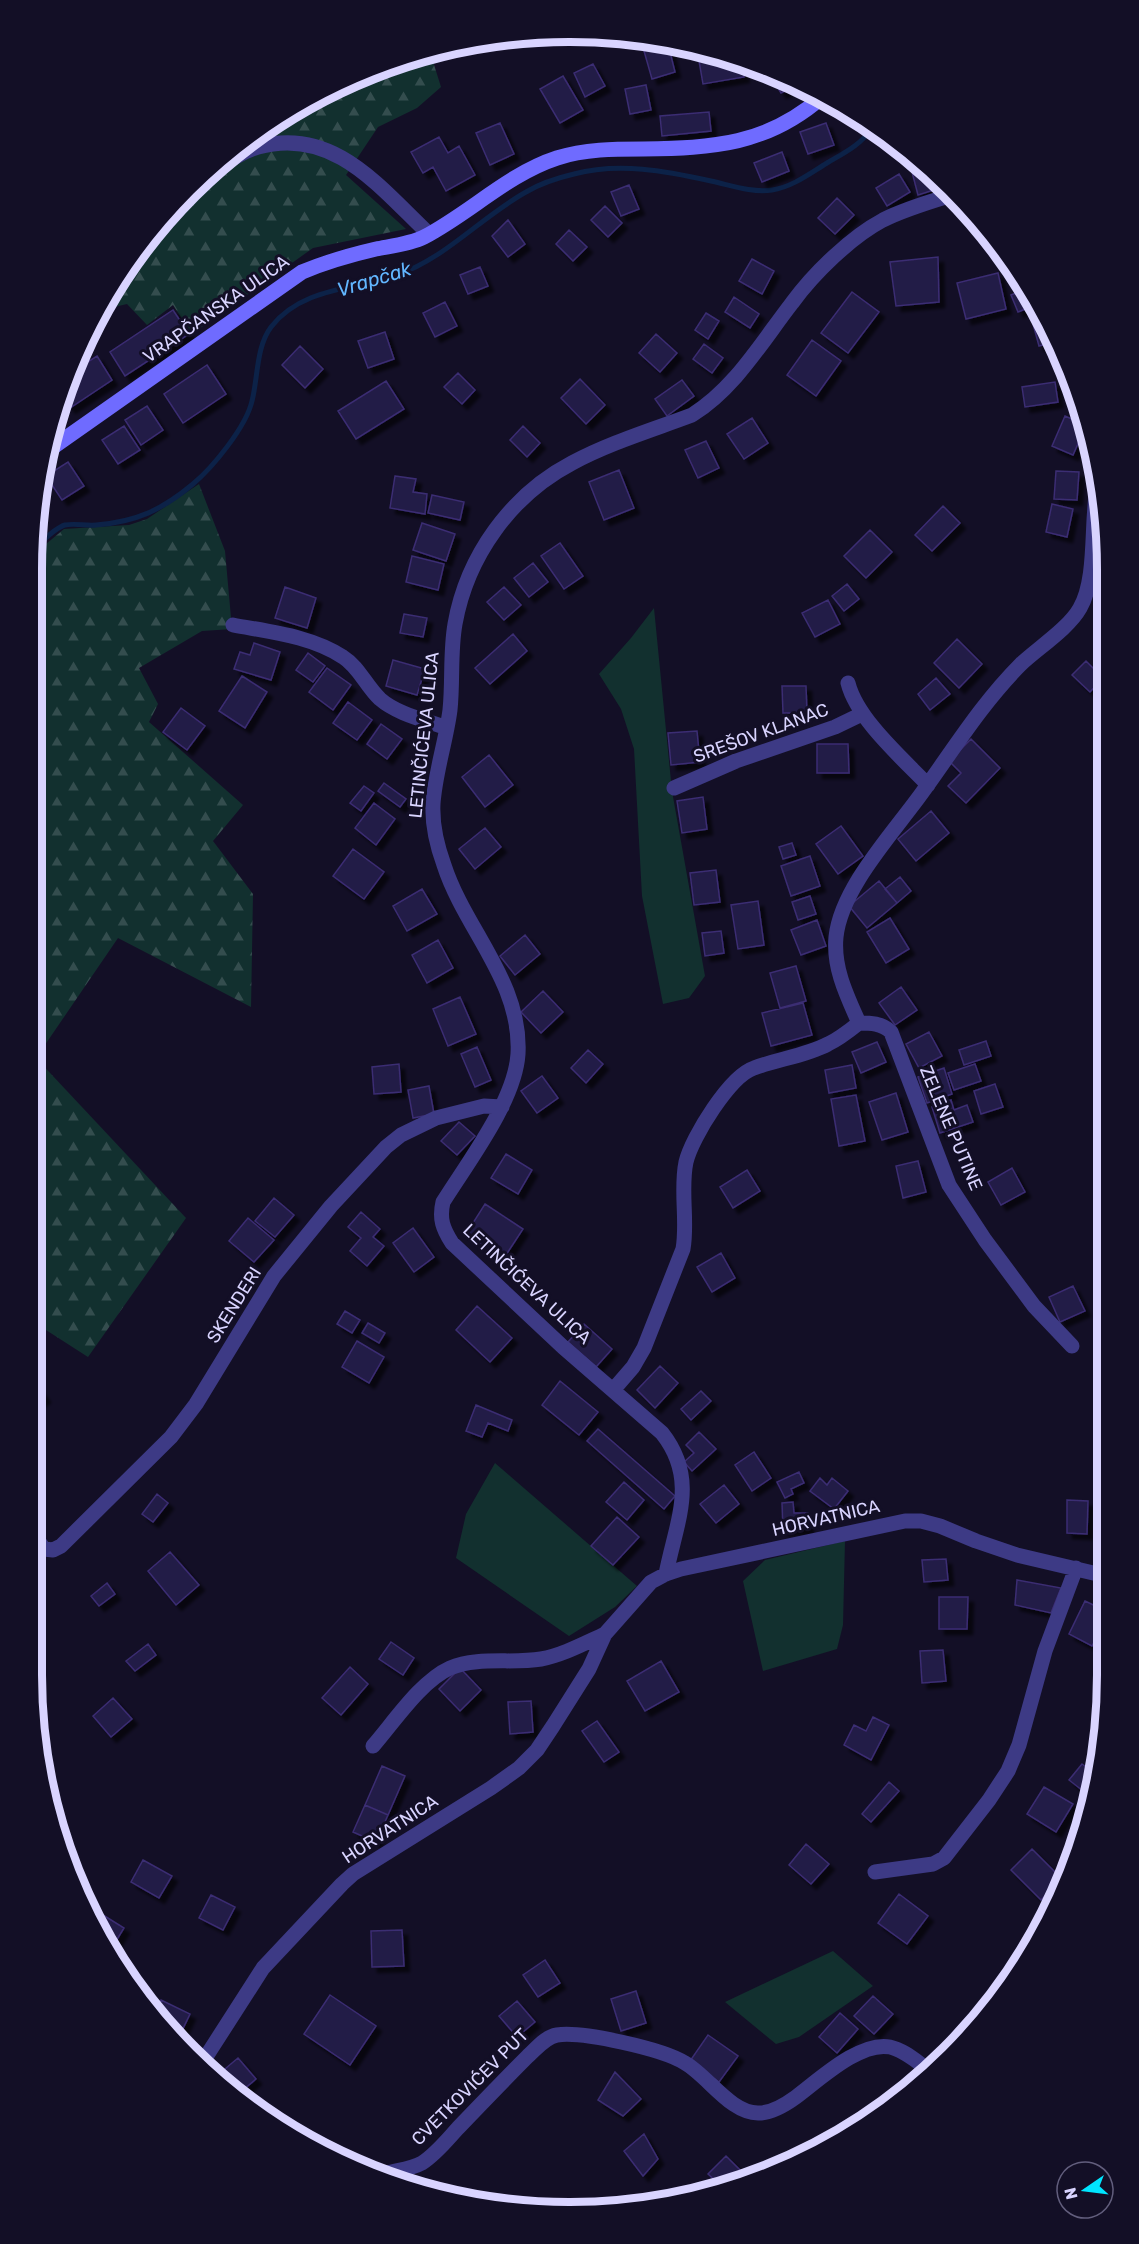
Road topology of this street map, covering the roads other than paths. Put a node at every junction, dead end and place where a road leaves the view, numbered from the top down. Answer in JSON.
{"nodes":[{"id":1,"x":815,"y":103,"type":"edge"},
{"id":2,"x":245,"y":154,"type":"edge"},
{"id":3,"x":943,"y":198,"type":"edge"},
{"id":4,"x":429,"y":234,"type":"junction"},
{"id":5,"x":57,"y":444,"type":"edge"},
{"id":6,"x":1094,"y":520,"type":"edge"},
{"id":7,"x":233,"y":625,"type":"dead end"},
{"id":8,"x":848,"y":683,"type":"dead end"},
{"id":9,"x":862,"y":714,"type":"junction"},
{"id":10,"x":447,"y":728,"type":"junction"},
{"id":11,"x":928,"y":785,"type":"junction"},
{"id":12,"x":674,"y":788,"type":"dead end"},
{"id":13,"x":859,"y":1023,"type":"junction"},
{"id":14,"x":502,"y":1107,"type":"junction"},
{"id":15,"x":1072,"y":1346,"type":"dead end"},
{"id":16,"x":614,"y":1389,"type":"junction"},
{"id":17,"x":42,"y":1546,"type":"edge"},
{"id":18,"x":1076,"y":1568,"type":"junction"},
{"id":19,"x":666,"y":1574,"type":"junction"},
{"id":20,"x":1097,"y":1574,"type":"edge"},
{"id":21,"x":605,"y":1634,"type":"junction"},
{"id":22,"x":373,"y":1746,"type":"dead end"},
{"id":23,"x":875,"y":1872,"type":"dead end"},
{"id":24,"x":207,"y":2056,"type":"edge"},
{"id":25,"x":923,"y":2066,"type":"edge"},
{"id":26,"x":393,"y":2171,"type":"edge"}],
"edges":[{"from":1,"to":4,"type":"street","name":"VRAPČANSKA ULICA"},
{"from":2,"to":4,"type":"street"},
{"from":3,"to":10,"type":"street","name":"LETINČIĆEVA ULICA"},
{"from":4,"to":5,"type":"street","name":"VRAPČANSKA ULICA"},
{"from":6,"to":11,"type":"street"},
{"from":7,"to":10,"type":"street"},
{"from":8,"to":9,"type":"street","name":"SREŠOV KLANAC"},
{"from":9,"to":11,"type":"street","name":"SREŠOV KLANAC"},
{"from":9,"to":12,"type":"street","name":"SREŠOV KLANAC"},
{"from":10,"to":14,"type":"street","name":"LETINČIĆEVA ULICA"},
{"from":11,"to":13,"type":"street"},
{"from":13,"to":15,"type":"street","name":"ZELENE PUTINE"},
{"from":13,"to":16,"type":"street"},
{"from":14,"to":16,"type":"street","name":"LETINČIĆEVA ULICA"},
{"from":14,"to":17,"type":"street","name":"SKENDERI"},
{"from":16,"to":19,"type":"street","name":"LETINČIĆEVA ULICA"},
{"from":18,"to":19,"type":"street","name":"HORVATNICA"},
{"from":18,"to":20,"type":"street","name":"HORVATNICA"},
{"from":18,"to":23,"type":"street"},
{"from":19,"to":21,"type":"street","name":"HORVATNICA"},
{"from":21,"to":22,"type":"street","name":"HORVATNICA"},
{"from":21,"to":24,"type":"street","name":"HORVATNICA"},
{"from":25,"to":26,"type":"street","name":"CVETKOVIĆEV PUT"}]}
